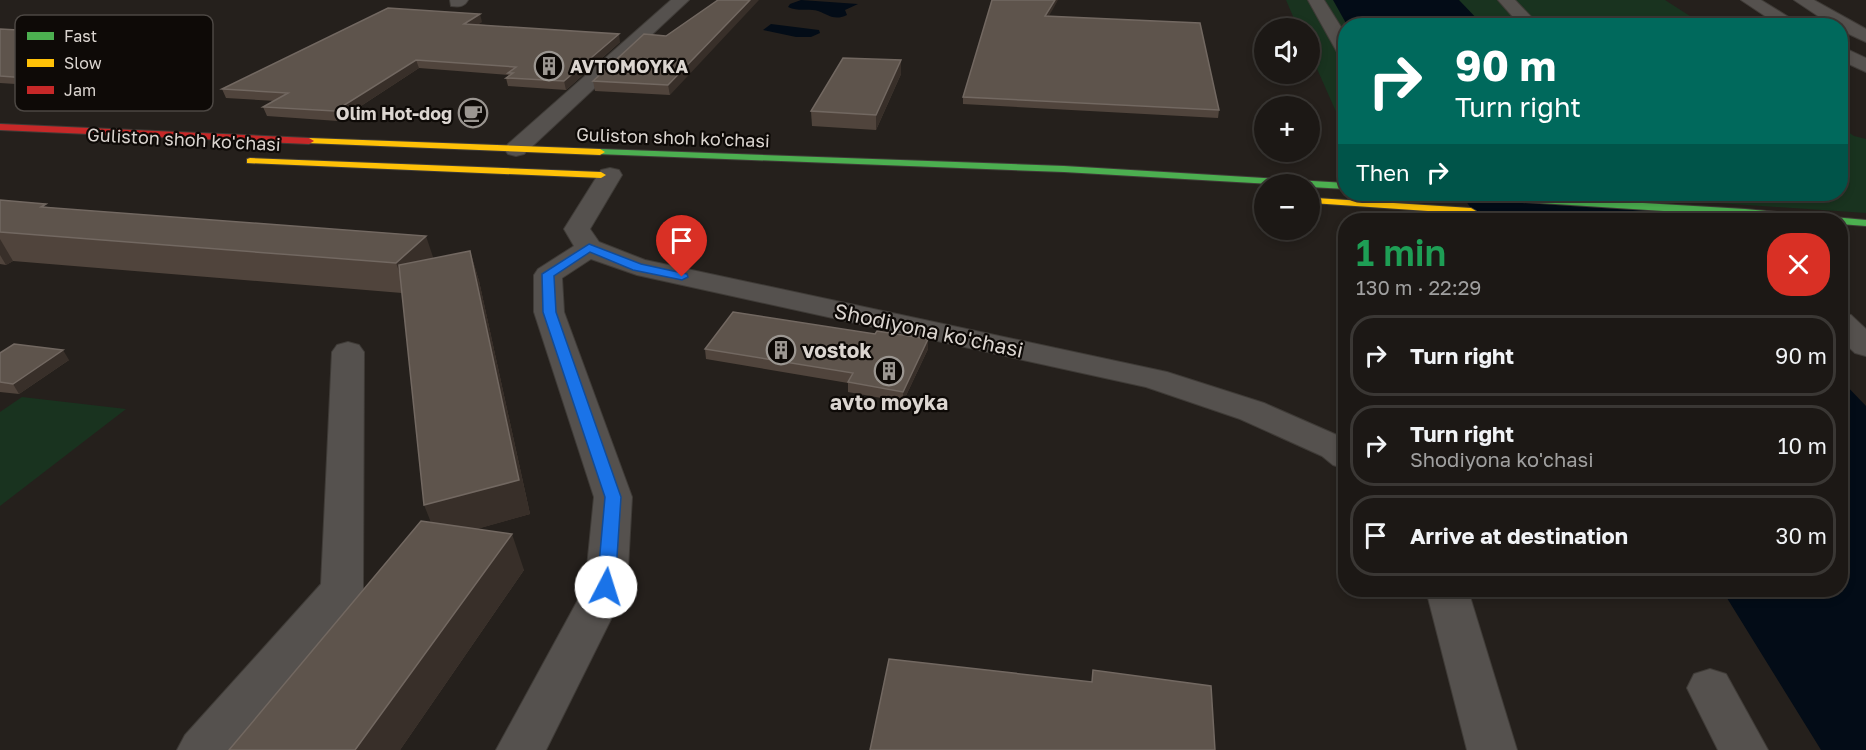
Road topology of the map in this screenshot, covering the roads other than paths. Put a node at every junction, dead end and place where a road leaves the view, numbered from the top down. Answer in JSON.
{"nodes":[{"id":1,"x":681,"y":0,"type":"edge"},
{"id":2,"x":1316,"y":0,"type":"edge"},
{"id":3,"x":1506,"y":0,"type":"edge"},
{"id":4,"x":1749,"y":0,"type":"edge"},
{"id":5,"x":1802,"y":0,"type":"edge"},
{"id":6,"x":1523,"y":18,"type":"edge"},
{"id":7,"x":1780,"y":18,"type":"edge"},
{"id":8,"x":1833,"y":18,"type":"edge"},
{"id":9,"x":1848,"y":27,"type":"edge"},
{"id":10,"x":1866,"y":37,"type":"edge"},
{"id":11,"x":1338,"y":38,"type":"edge"},
{"id":12,"x":1848,"y":56,"type":"edge"},
{"id":13,"x":1866,"y":66,"type":"edge"},
{"id":14,"x":0,"y":127,"type":"edge"},
{"id":15,"x":516,"y":148,"type":"junction"},
{"id":16,"x":238,"y":160,"type":"dead end"},
{"id":17,"x":616,"y":175,"type":"joint"},
{"id":18,"x":1338,"y":185,"type":"edge"},
{"id":19,"x":1562,"y":201,"type":"edge"},
{"id":20,"x":1320,"y":202,"type":"edge"},
{"id":21,"x":1481,"y":212,"type":"dead end"},
{"id":22,"x":1756,"y":213,"type":"edge"},
{"id":23,"x":1848,"y":222,"type":"edge"},
{"id":24,"x":1866,"y":224,"type":"edge"},
{"id":25,"x":589,"y":248,"type":"junction"},
{"id":26,"x":1848,"y":329,"type":"edge"},
{"id":27,"x":1866,"y":346,"type":"edge"},
{"id":28,"x":348,"y":352,"type":"dead end"},
{"id":29,"x":1338,"y":450,"type":"edge"},
{"id":30,"x":1449,"y":597,"type":"edge"},
{"id":31,"x":1710,"y":688,"type":"dead end"},
{"id":32,"x":202,"y":750,"type":"edge"},
{"id":33,"x":521,"y":750,"type":"edge"},
{"id":34,"x":1492,"y":750,"type":"edge"},
{"id":35,"x":1743,"y":750,"type":"edge"}],
"edges":[{"from":1,"to":15,"type":"street"},
{"from":2,"to":11,"type":"street"},
{"from":3,"to":6,"type":"street"},
{"from":4,"to":7,"type":"street"},
{"from":5,"to":8,"type":"street"},
{"from":9,"to":10,"type":"street"},
{"from":12,"to":13,"type":"street"},
{"from":14,"to":15,"type":"main road","name":"Guliston shoh ko'chasi"},
{"from":15,"to":18,"type":"main road","name":"Guliston shoh ko'chasi"},
{"from":16,"to":17,"type":"main road","name":"Guliston shoh ko'chasi"},
{"from":17,"to":25,"type":"street"},
{"from":19,"to":22,"type":"main road"},
{"from":20,"to":21,"type":"main road"},
{"from":23,"to":24,"type":"main road"},
{"from":25,"to":29,"type":"street","name":"Shodiyona ko'chasi"},
{"from":25,"to":33,"type":"street"},
{"from":26,"to":27,"type":"street"},
{"from":28,"to":32,"type":"street"},
{"from":30,"to":34,"type":"street"},
{"from":31,"to":35,"type":"street"}]}
